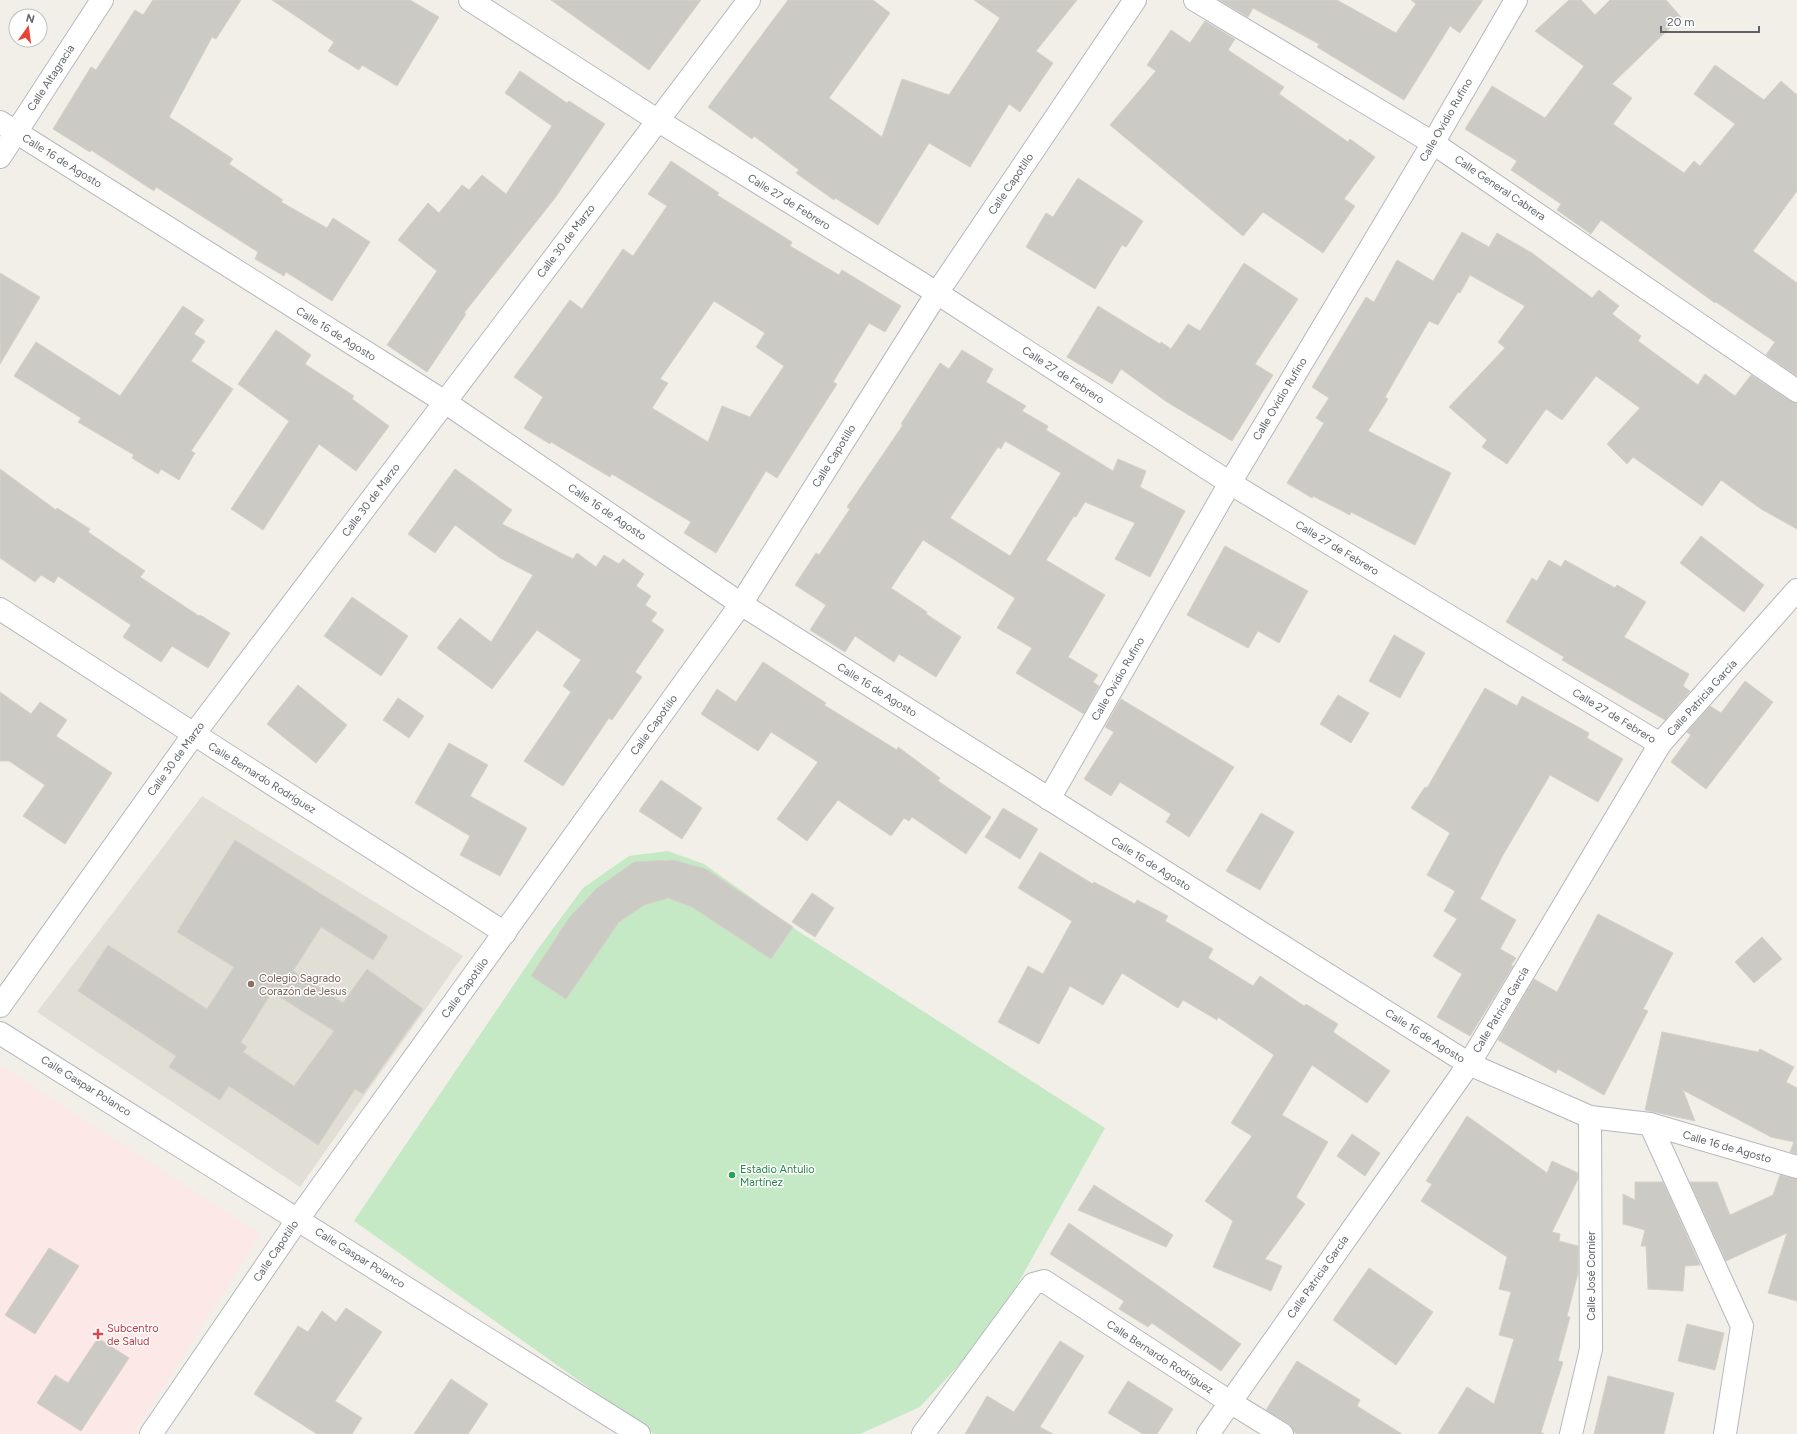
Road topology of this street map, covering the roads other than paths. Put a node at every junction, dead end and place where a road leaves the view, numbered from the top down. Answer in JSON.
{"nodes":[{"id":1,"x":102,"y":0,"type":"edge"},
{"id":2,"x":470,"y":0,"type":"edge"},
{"id":3,"x":749,"y":0,"type":"edge"},
{"id":4,"x":1135,"y":0,"type":"edge"},
{"id":5,"x":1195,"y":0,"type":"edge"},
{"id":6,"x":1516,"y":0,"type":"edge"},
{"id":7,"x":657,"y":120,"type":"junction"},
{"id":8,"x":8,"y":127,"type":"edge"},
{"id":9,"x":1433,"y":143,"type":"junction"},
{"id":10,"x":0,"y":157,"type":"edge"},
{"id":11,"x":937,"y":293,"type":"junction"},
{"id":12,"x":1797,"y":391,"type":"edge"},
{"id":13,"x":445,"y":402,"type":"junction"},
{"id":14,"x":1230,"y":483,"type":"junction"},
{"id":15,"x":1797,"y":590,"type":"edge"},
{"id":16,"x":741,"y":604,"type":"junction"},
{"id":17,"x":0,"y":608,"type":"edge"},
{"id":18,"x":194,"y":734,"type":"junction"},
{"id":19,"x":1660,"y":744,"type":"junction"},
{"id":20,"x":1049,"y":799,"type":"junction"},
{"id":21,"x":505,"y":933,"type":"junction"},
{"id":22,"x":0,"y":1006,"type":"edge"},
{"id":23,"x":0,"y":1033,"type":"edge"},
{"id":24,"x":1469,"y":1064,"type":"junction"},
{"id":25,"x":1590,"y":1117,"type":"junction"},
{"id":26,"x":1650,"y":1124,"type":"junction"},
{"id":27,"x":1797,"y":1167,"type":"edge"},
{"id":28,"x":298,"y":1218,"type":"junction"},
{"id":29,"x":1230,"y":1402,"type":"junction"},
{"id":30,"x":151,"y":1434,"type":"edge"},
{"id":31,"x":639,"y":1434,"type":"edge"},
{"id":32,"x":923,"y":1434,"type":"edge"},
{"id":33,"x":1208,"y":1434,"type":"edge"},
{"id":34,"x":1282,"y":1434,"type":"edge"},
{"id":35,"x":1571,"y":1434,"type":"edge"},
{"id":36,"x":1725,"y":1434,"type":"edge"}],
"edges":[{"from":1,"to":8,"type":"street","name":"Calle Altagracia"},
{"from":2,"to":7,"type":"street","name":"Calle 27 de Febrero"},
{"from":3,"to":7,"type":"street","name":"Calle 30 de Marzo"},
{"from":4,"to":11,"type":"street","name":"Calle Capotillo"},
{"from":5,"to":9,"type":"street","name":"Calle General Cabrera"},
{"from":6,"to":9,"type":"street","name":"Calle Ovidio Rufino"},
{"from":7,"to":11,"type":"street","name":"Calle 27 de Febrero"},
{"from":7,"to":13,"type":"street","name":"Calle 30 de Marzo"},
{"from":8,"to":10,"type":"street","name":"Calle Altagracia"},
{"from":8,"to":13,"type":"street","name":"Calle 16 de Agosto"},
{"from":9,"to":12,"type":"street","name":"Calle General Cabrera"},
{"from":9,"to":14,"type":"street","name":"Calle Ovidio Rufino"},
{"from":11,"to":14,"type":"street","name":"Calle 27 de Febrero"},
{"from":11,"to":16,"type":"street","name":"Calle Capotillo"},
{"from":13,"to":16,"type":"street","name":"Calle 16 de Agosto"},
{"from":13,"to":18,"type":"street","name":"Calle 30 de Marzo"},
{"from":14,"to":19,"type":"street","name":"Calle 27 de Febrero"},
{"from":14,"to":20,"type":"street","name":"Calle Ovidio Rufino"},
{"from":15,"to":19,"type":"street","name":"Calle Patricia García"},
{"from":16,"to":20,"type":"street","name":"Calle 16 de Agosto"},
{"from":16,"to":21,"type":"street","name":"Calle Capotillo"},
{"from":17,"to":18,"type":"street","name":"Calle Bernardo Rodríguez"},
{"from":18,"to":21,"type":"street","name":"Calle Bernardo Rodríguez"},
{"from":18,"to":22,"type":"street","name":"Calle 30 de Marzo"},
{"from":19,"to":24,"type":"street","name":"Calle Patricia García"},
{"from":20,"to":24,"type":"street","name":"Calle 16 de Agosto"},
{"from":21,"to":28,"type":"street","name":"Calle Capotillo"},
{"from":23,"to":28,"type":"street","name":"Calle Gaspar Polanco"},
{"from":24,"to":25,"type":"street","name":"Calle 16 de Agosto"},
{"from":24,"to":29,"type":"street","name":"Calle Patricia García"},
{"from":25,"to":26,"type":"street","name":"Calle 16 de Agosto"},
{"from":25,"to":35,"type":"street","name":"Calle José Cornier"},
{"from":26,"to":27,"type":"street","name":"Calle 16 de Agosto"},
{"from":26,"to":36,"type":"street"},
{"from":28,"to":30,"type":"street","name":"Calle Capotillo"},
{"from":28,"to":31,"type":"street","name":"Calle Gaspar Polanco"},
{"from":29,"to":32,"type":"street","name":"Calle Bernardo Rodríguez"},
{"from":29,"to":33,"type":"street","name":"Calle Patricia García"},
{"from":29,"to":34,"type":"street","name":"Calle Bernardo Rodríguez"}]}
